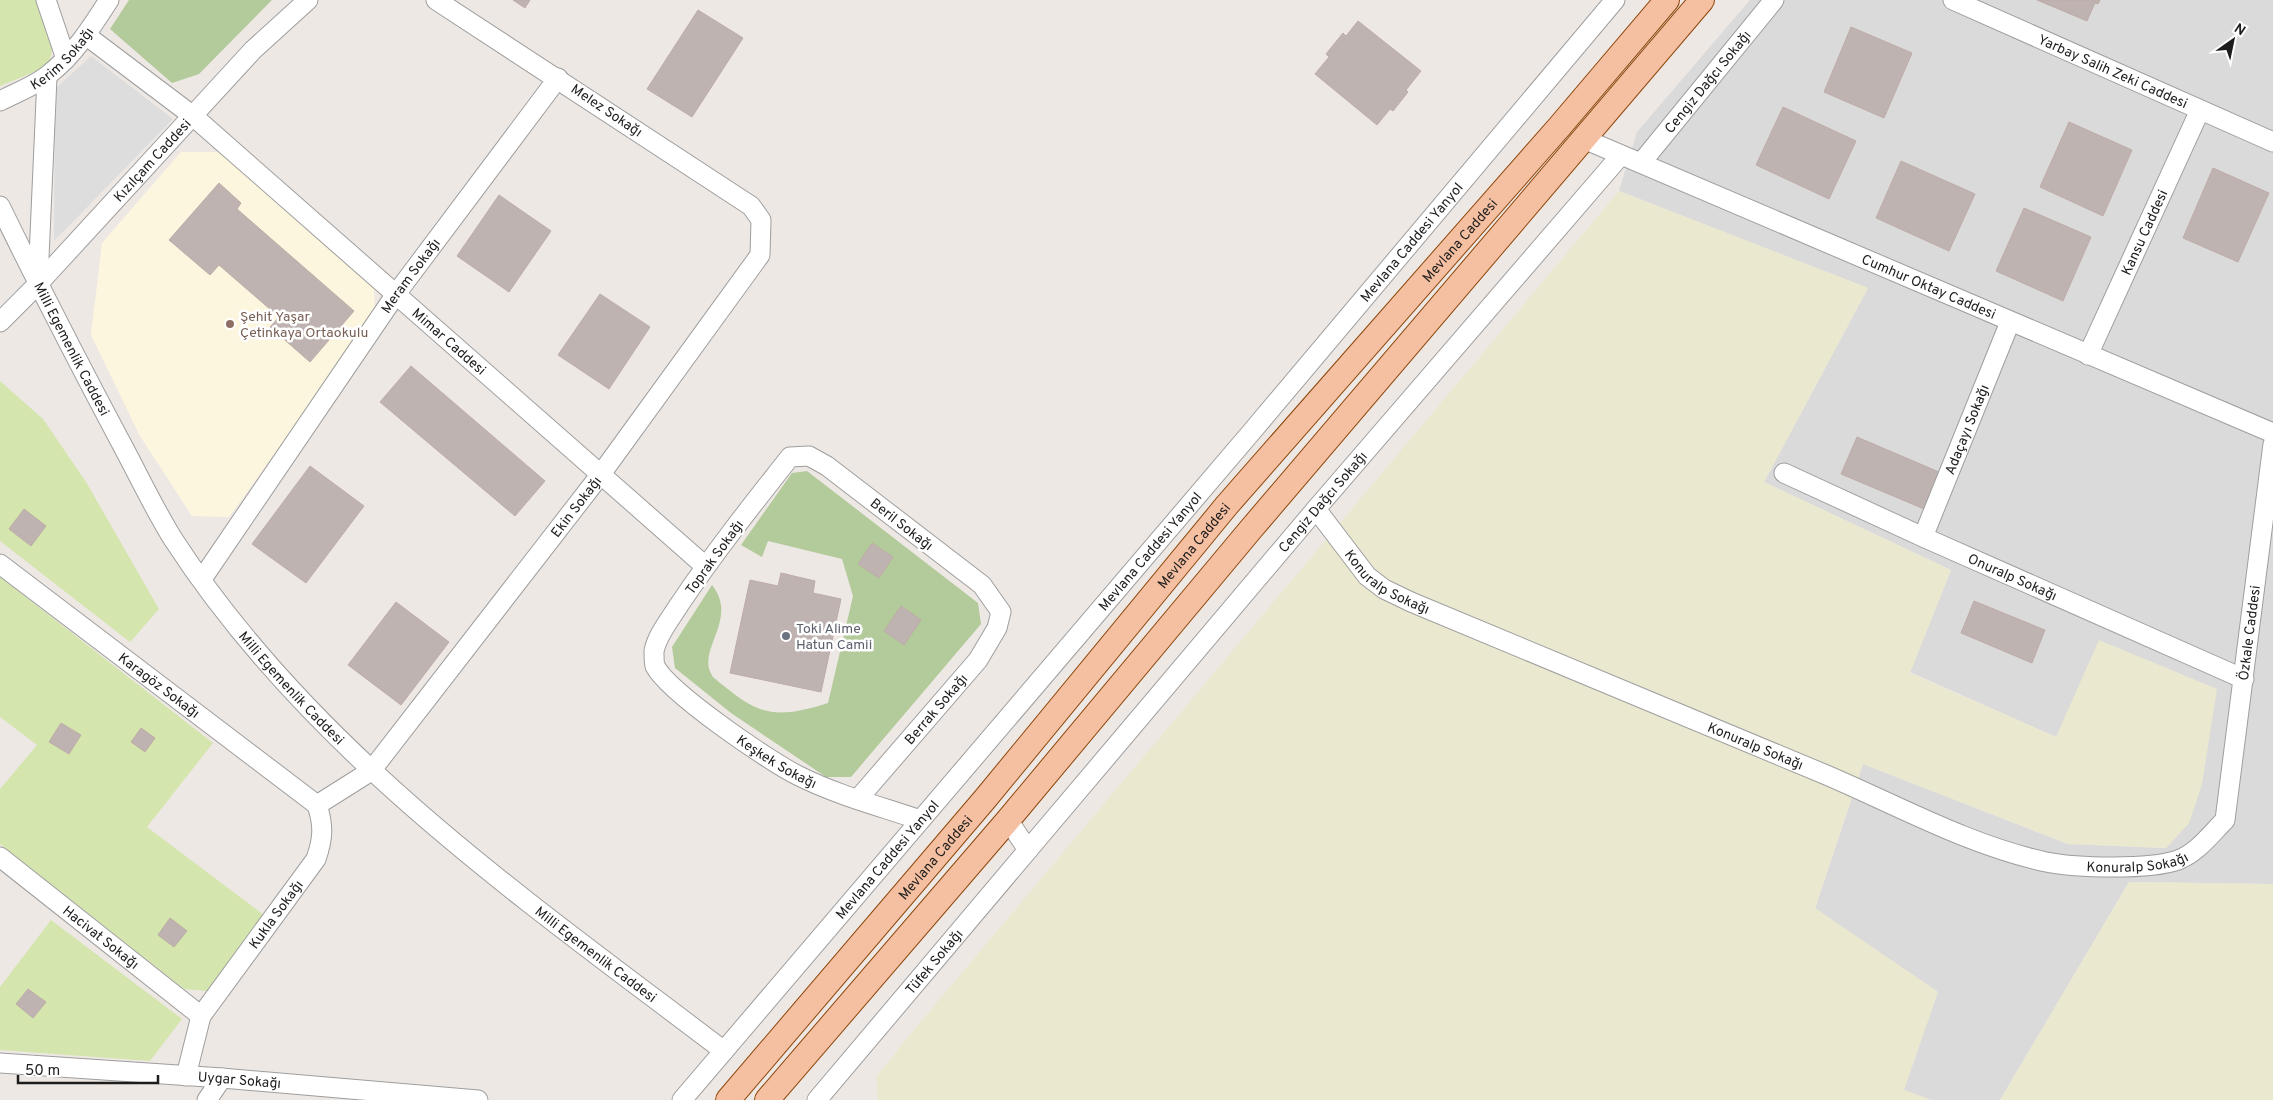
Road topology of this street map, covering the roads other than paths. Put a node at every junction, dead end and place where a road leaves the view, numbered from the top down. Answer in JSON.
{"nodes":[{"id":1,"x":46,"y":0,"type":"edge"},
{"id":2,"x":108,"y":0,"type":"edge"},
{"id":3,"x":308,"y":0,"type":"edge"},
{"id":4,"x":436,"y":0,"type":"edge"},
{"id":5,"x":1614,"y":0,"type":"edge"},
{"id":6,"x":1667,"y":0,"type":"edge"},
{"id":7,"x":1702,"y":0,"type":"edge"},
{"id":8,"x":1774,"y":0,"type":"edge"},
{"id":9,"x":1953,"y":0,"type":"edge"},
{"id":10,"x":87,"y":36,"type":"junction"},
{"id":11,"x":66,"y":60,"type":"junction"},
{"id":12,"x":47,"y":76,"type":"junction"},
{"id":13,"x":558,"y":78,"type":"junction"},
{"id":14,"x":0,"y":101,"type":"edge"},
{"id":15,"x":2200,"y":110,"type":"junction"},
{"id":16,"x":193,"y":116,"type":"junction"},
{"id":17,"x":1584,"y":139,"type":"junction"},
{"id":18,"x":2273,"y":142,"type":"edge"},
{"id":19,"x":1621,"y":155,"type":"junction"},
{"id":20,"x":1641,"y":163,"type":"junction"},
{"id":21,"x":0,"y":206,"type":"edge"},
{"id":22,"x":762,"y":233,"type":"joint"},
{"id":23,"x":38,"y":284,"type":"junction"},
{"id":24,"x":396,"y":294,"type":"junction"},
{"id":25,"x":0,"y":322,"type":"edge"},
{"id":26,"x":2010,"y":322,"type":"junction"},
{"id":27,"x":2088,"y":355,"type":"junction"},
{"id":28,"x":2273,"y":433,"type":"edge"},
{"id":29,"x":2273,"y":444,"type":"edge"},
{"id":30,"x":790,"y":457,"type":"joint"},
{"id":31,"x":1784,"y":473,"type":"dead end"},
{"id":32,"x":601,"y":474,"type":"junction"},
{"id":33,"x":1316,"y":509,"type":"junction"},
{"id":34,"x":1923,"y":537,"type":"junction"},
{"id":35,"x":0,"y":564,"type":"edge"},
{"id":36,"x":705,"y":566,"type":"junction"},
{"id":37,"x":202,"y":579,"type":"junction"},
{"id":38,"x":1001,"y":612,"type":"joint"},
{"id":39,"x":655,"y":665,"type":"joint"},
{"id":40,"x":2244,"y":678,"type":"junction"},
{"id":41,"x":371,"y":771,"type":"junction"},
{"id":42,"x":858,"y":799,"type":"junction"},
{"id":43,"x":317,"y":805,"type":"junction"},
{"id":44,"x":920,"y":820,"type":"junction"},
{"id":45,"x":1008,"y":820,"type":"junction"},
{"id":46,"x":2225,"y":820,"type":"joint"},
{"id":47,"x":1028,"y":850,"type":"junction"},
{"id":48,"x":0,"y":857,"type":"edge"},
{"id":49,"x":201,"y":1016,"type":"junction"},
{"id":50,"x":724,"y":1051,"type":"junction"},
{"id":51,"x":0,"y":1063,"type":"edge"},
{"id":52,"x":186,"y":1076,"type":"junction"},
{"id":53,"x":222,"y":1078,"type":"junction"},
{"id":54,"x":207,"y":1100,"type":"edge"},
{"id":55,"x":478,"y":1100,"type":"edge"},
{"id":56,"x":682,"y":1100,"type":"edge"},
{"id":57,"x":728,"y":1100,"type":"edge"},
{"id":58,"x":767,"y":1100,"type":"edge"},
{"id":59,"x":817,"y":1100,"type":"edge"}],
"edges":[{"from":1,"to":11,"type":"street"},
{"from":2,"to":10,"type":"street","name":"Kerim Sokağı"},
{"from":3,"to":16,"type":"street","name":"Kızılçam Caddesi"},
{"from":4,"to":13,"type":"street","name":"Melez Sokağı"},
{"from":5,"to":44,"type":"street","name":"Mevlana Caddesi Yanyol"},
{"from":6,"to":57,"type":"main road","name":"Mevlana Caddesi"},
{"from":7,"to":17,"type":"main road","name":"Mevlana Caddesi"},
{"from":8,"to":20,"type":"street","name":"Cengiz Dağcı Sokağı"},
{"from":9,"to":15,"type":"street","name":"Yarbay Salih Zeki Caddesi"},
{"from":10,"to":11,"type":"street","name":"Kerim Sokağı"},
{"from":10,"to":16,"type":"street","name":"Mimar Caddesi"},
{"from":11,"to":12,"type":"street","name":"Kerim Sokağı"},
{"from":12,"to":14,"type":"street","name":"Kerim Sokağı"},
{"from":12,"to":23,"type":"street"},
{"from":13,"to":22,"type":"street","name":"Melez Sokağı"},
{"from":13,"to":24,"type":"street","name":"Meram Sokağı"},
{"from":15,"to":18,"type":"street","name":"Yarbay Salih Zeki Caddesi"},
{"from":15,"to":27,"type":"street","name":"Kansu Caddesi"},
{"from":16,"to":23,"type":"street","name":"Kızılçam Caddesi"},
{"from":16,"to":24,"type":"street","name":"Mimar Caddesi"},
{"from":17,"to":19,"type":"street","name":"Cumhur Oktay Caddesi"},
{"from":17,"to":45,"type":"main road","name":"Mevlana Caddesi"},
{"from":19,"to":20,"type":"street","name":"Cumhur Oktay Caddesi"},
{"from":19,"to":33,"type":"street","name":"Cengiz Dağcı Sokağı"},
{"from":20,"to":26,"type":"street","name":"Cumhur Oktay Caddesi"},
{"from":21,"to":23,"type":"street","name":"Milli Egemenlik Caddesi"},
{"from":22,"to":32,"type":"street","name":"Ekin Sokağı"},
{"from":23,"to":25,"type":"street","name":"Kızılçam Caddesi"},
{"from":23,"to":37,"type":"street","name":"Milli Egemenlik Caddesi"},
{"from":24,"to":32,"type":"street","name":"Mimar Caddesi"},
{"from":24,"to":37,"type":"street","name":"Meram Sokağı"},
{"from":26,"to":27,"type":"street","name":"Cumhur Oktay Caddesi"},
{"from":26,"to":34,"type":"street","name":"Adaçayı Sokağı"},
{"from":27,"to":28,"type":"street","name":"Cumhur Oktay Caddesi"},
{"from":29,"to":40,"type":"street","name":"Özkale Caddesi"},
{"from":30,"to":36,"type":"street","name":"Toprak Sokağı"},
{"from":30,"to":38,"type":"street","name":"Beril Sokağı"},
{"from":31,"to":34,"type":"street","name":"Onuralp Sokağı"},
{"from":32,"to":36,"type":"street","name":"Mimar Caddesi"},
{"from":32,"to":41,"type":"street","name":"Ekin Sokağı"},
{"from":33,"to":46,"type":"street","name":"Konuralp Sokağı"},
{"from":33,"to":47,"type":"street","name":"Cengiz Dağcı Sokağı"},
{"from":34,"to":40,"type":"street","name":"Onuralp Sokağı"},
{"from":35,"to":43,"type":"street","name":"Karagöz Sokağı"},
{"from":36,"to":39,"type":"street","name":"Toprak Sokağı"},
{"from":37,"to":41,"type":"street","name":"Milli Egemenlik Caddesi"},
{"from":38,"to":42,"type":"street","name":"Berrak Sokağı"},
{"from":39,"to":42,"type":"street","name":"Keşkek Sokağı"},
{"from":40,"to":46,"type":"street","name":"Özkale Caddesi"},
{"from":41,"to":43,"type":"street"},
{"from":41,"to":50,"type":"street","name":"Milli Egemenlik Caddesi"},
{"from":42,"to":44,"type":"street","name":"Keşkek Sokağı"},
{"from":43,"to":49,"type":"street","name":"Kukla Sokağı"},
{"from":44,"to":50,"type":"street","name":"Mevlana Caddesi Yanyol"},
{"from":45,"to":47,"type":"street"},
{"from":45,"to":58,"type":"main road","name":"Mevlana Caddesi"},
{"from":47,"to":59,"type":"street","name":"Tüfek Sokağı"},
{"from":48,"to":49,"type":"street","name":"Hacivat Sokağı"},
{"from":49,"to":52,"type":"street","name":"Kukla Sokağı"},
{"from":50,"to":56,"type":"street","name":"Mevlana Caddesi Yanyol"},
{"from":51,"to":52,"type":"street","name":"Uygar Sokağı"},
{"from":52,"to":53,"type":"street","name":"Uygar Sokağı"},
{"from":53,"to":54,"type":"street"},
{"from":53,"to":55,"type":"street","name":"Uygar Sokağı"}]}
